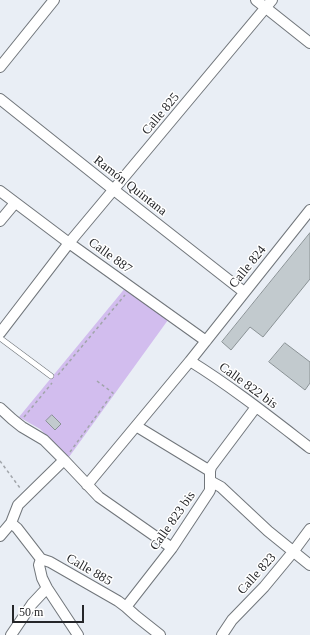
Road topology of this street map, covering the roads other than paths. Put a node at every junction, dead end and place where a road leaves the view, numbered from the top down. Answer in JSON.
{"nodes":[{"id":1,"x":54,"y":0,"type":"edge"},
{"id":2,"x":256,"y":0,"type":"edge"},
{"id":3,"x":269,"y":4,"type":"edge"},
{"id":4,"x":310,"y":44,"type":"edge"},
{"id":5,"x":0,"y":67,"type":"edge"},
{"id":6,"x":0,"y":99,"type":"edge"},
{"id":7,"x":114,"y":190,"type":"junction"},
{"id":8,"x":0,"y":191,"type":"edge"},
{"id":9,"x":15,"y":203,"type":"junction"},
{"id":10,"x":310,"y":210,"type":"edge"},
{"id":11,"x":0,"y":221,"type":"edge"},
{"id":12,"x":69,"y":243,"type":"junction"},
{"id":13,"x":244,"y":292,"type":"junction"},
{"id":14,"x":0,"y":333,"type":"edge"},
{"id":15,"x":0,"y":338,"type":"edge"},
{"id":16,"x":206,"y":341,"type":"junction"},
{"id":17,"x":190,"y":361,"type":"junction"},
{"id":18,"x":51,"y":376,"type":"dead end"},
{"id":19,"x":256,"y":407,"type":"junction"},
{"id":20,"x":0,"y":408,"type":"edge"},
{"id":21,"x":136,"y":426,"type":"junction"},
{"id":22,"x":310,"y":448,"type":"edge"},
{"id":23,"x":64,"y":460,"type":"junction"},
{"id":24,"x":210,"y":476,"type":"junction"},
{"id":25,"x":87,"y":485,"type":"junction"},
{"id":26,"x":11,"y":523,"type":"junction"},
{"id":27,"x":310,"y":529,"type":"edge"},
{"id":28,"x":0,"y":536,"type":"edge"},
{"id":29,"x":172,"y":548,"type":"junction"},
{"id":30,"x":293,"y":552,"type":"junction"},
{"id":31,"x":41,"y":558,"type":"junction"},
{"id":32,"x":310,"y":565,"type":"edge"},
{"id":33,"x":47,"y":588,"type":"junction"},
{"id":34,"x":126,"y":607,"type":"junction"},
{"id":35,"x":11,"y":635,"type":"edge"},
{"id":36,"x":78,"y":635,"type":"edge"},
{"id":37,"x":160,"y":635,"type":"edge"},
{"id":38,"x":222,"y":635,"type":"edge"}],
"edges":[{"from":1,"to":5,"type":"street"},
{"from":2,"to":3,"type":"street"},
{"from":3,"to":4,"type":"street"},
{"from":3,"to":7,"type":"street","name":"Calle 825"},
{"from":6,"to":7,"type":"street","name":"Ramón Quintana"},
{"from":7,"to":12,"type":"street","name":"Calle 825"},
{"from":7,"to":13,"type":"street","name":"Ramón Quintana"},
{"from":8,"to":9,"type":"street","name":"Calle 887"},
{"from":9,"to":11,"type":"street"},
{"from":9,"to":12,"type":"street","name":"Calle 887"},
{"from":10,"to":13,"type":"street","name":"Calle 824"},
{"from":12,"to":14,"type":"street","name":"Calle 825"},
{"from":12,"to":16,"type":"street","name":"Calle 887"},
{"from":13,"to":16,"type":"street","name":"Calle 824"},
{"from":15,"to":18,"type":"lane"},
{"from":16,"to":17,"type":"street"},
{"from":17,"to":19,"type":"street","name":"Calle 822 bis"},
{"from":17,"to":21,"type":"street"},
{"from":19,"to":22,"type":"street","name":"Calle 822 bis"},
{"from":19,"to":24,"type":"street","name":"Calle 823 bis"},
{"from":20,"to":23,"type":"street"},
{"from":21,"to":24,"type":"street"},
{"from":21,"to":25,"type":"street"},
{"from":23,"to":25,"type":"street"},
{"from":23,"to":26,"type":"street"},
{"from":24,"to":29,"type":"street","name":"Calle 823 bis"},
{"from":24,"to":30,"type":"street"},
{"from":25,"to":29,"type":"street"},
{"from":26,"to":28,"type":"street"},
{"from":26,"to":31,"type":"street"},
{"from":27,"to":30,"type":"street","name":"Calle 823"},
{"from":29,"to":34,"type":"street","name":"Calle 823 bis"},
{"from":30,"to":32,"type":"street"},
{"from":30,"to":38,"type":"street","name":"Calle 823"},
{"from":31,"to":33,"type":"street"},
{"from":31,"to":34,"type":"street","name":"Calle 885"},
{"from":33,"to":35,"type":"street"},
{"from":33,"to":36,"type":"street"},
{"from":34,"to":37,"type":"street","name":"Calle 885"}]}
